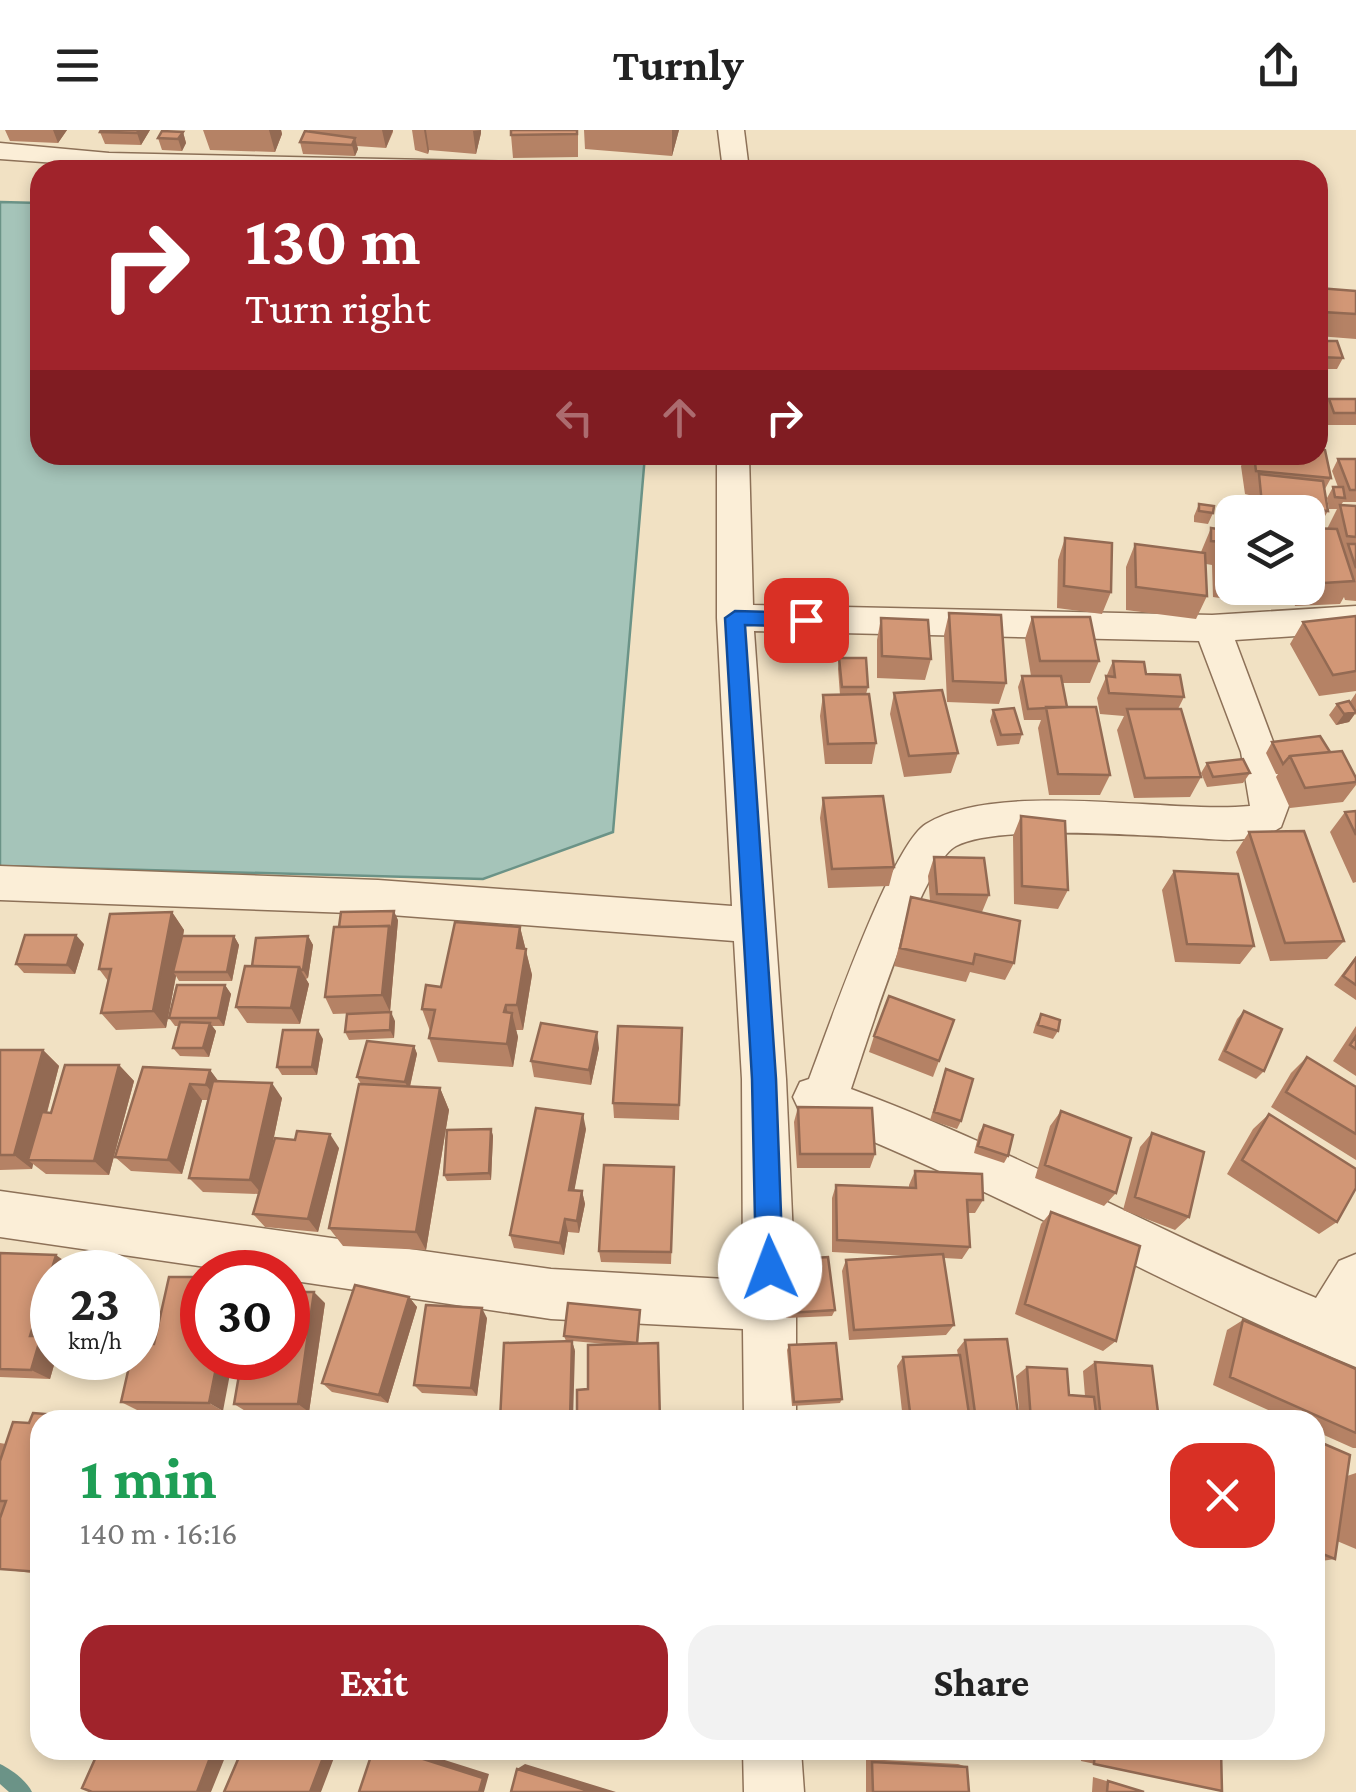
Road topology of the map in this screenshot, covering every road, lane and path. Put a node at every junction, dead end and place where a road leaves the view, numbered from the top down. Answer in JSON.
{"nodes":[{"id":1,"x":101,"y":130,"type":"edge"},
{"id":2,"x":731,"y":130,"type":"edge"},
{"id":3,"x":0,"y":151,"type":"edge"},
{"id":4,"x":86,"y":158,"type":"junction"},
{"id":5,"x":364,"y":160,"type":"edge"},
{"id":6,"x":735,"y":160,"type":"edge"},
{"id":7,"x":733,"y":465,"type":"edge"},
{"id":8,"x":735,"y":618,"type":"junction"},
{"id":9,"x":1356,"y":619,"type":"edge"},
{"id":10,"x":1212,"y":628,"type":"junction"},
{"id":11,"x":0,"y":883,"type":"edge"},
{"id":12,"x":755,"y":925,"type":"junction"},
{"id":13,"x":764,"y":1079,"type":"junction"},
{"id":14,"x":824,"y":1100,"type":"junction"},
{"id":15,"x":0,"y":1214,"type":"edge"},
{"id":16,"x":1356,"y":1278,"type":"edge"},
{"id":17,"x":771,"y":1306,"type":"junction"},
{"id":18,"x":1341,"y":1334,"type":"edge"},
{"id":19,"x":770,"y":1410,"type":"edge"},
{"id":20,"x":772,"y":1760,"type":"edge"},
{"id":21,"x":774,"y":1792,"type":"edge"}],
"edges":[{"from":1,"to":4,"type":"street"},
{"from":2,"to":6,"type":"street"},
{"from":3,"to":4,"type":"street"},
{"from":4,"to":5,"type":"street"},
{"from":7,"to":8,"type":"street"},
{"from":8,"to":10,"type":"street"},
{"from":8,"to":12,"type":"street"},
{"from":9,"to":10,"type":"street"},
{"from":10,"to":14,"type":"street"},
{"from":11,"to":12,"type":"street"},
{"from":12,"to":13,"type":"street"},
{"from":13,"to":14,"type":"street"},
{"from":13,"to":17,"type":"street"},
{"from":14,"to":18,"type":"street"},
{"from":15,"to":17,"type":"street"},
{"from":16,"to":18,"type":"street"},
{"from":17,"to":19,"type":"street"},
{"from":20,"to":21,"type":"street"}]}
